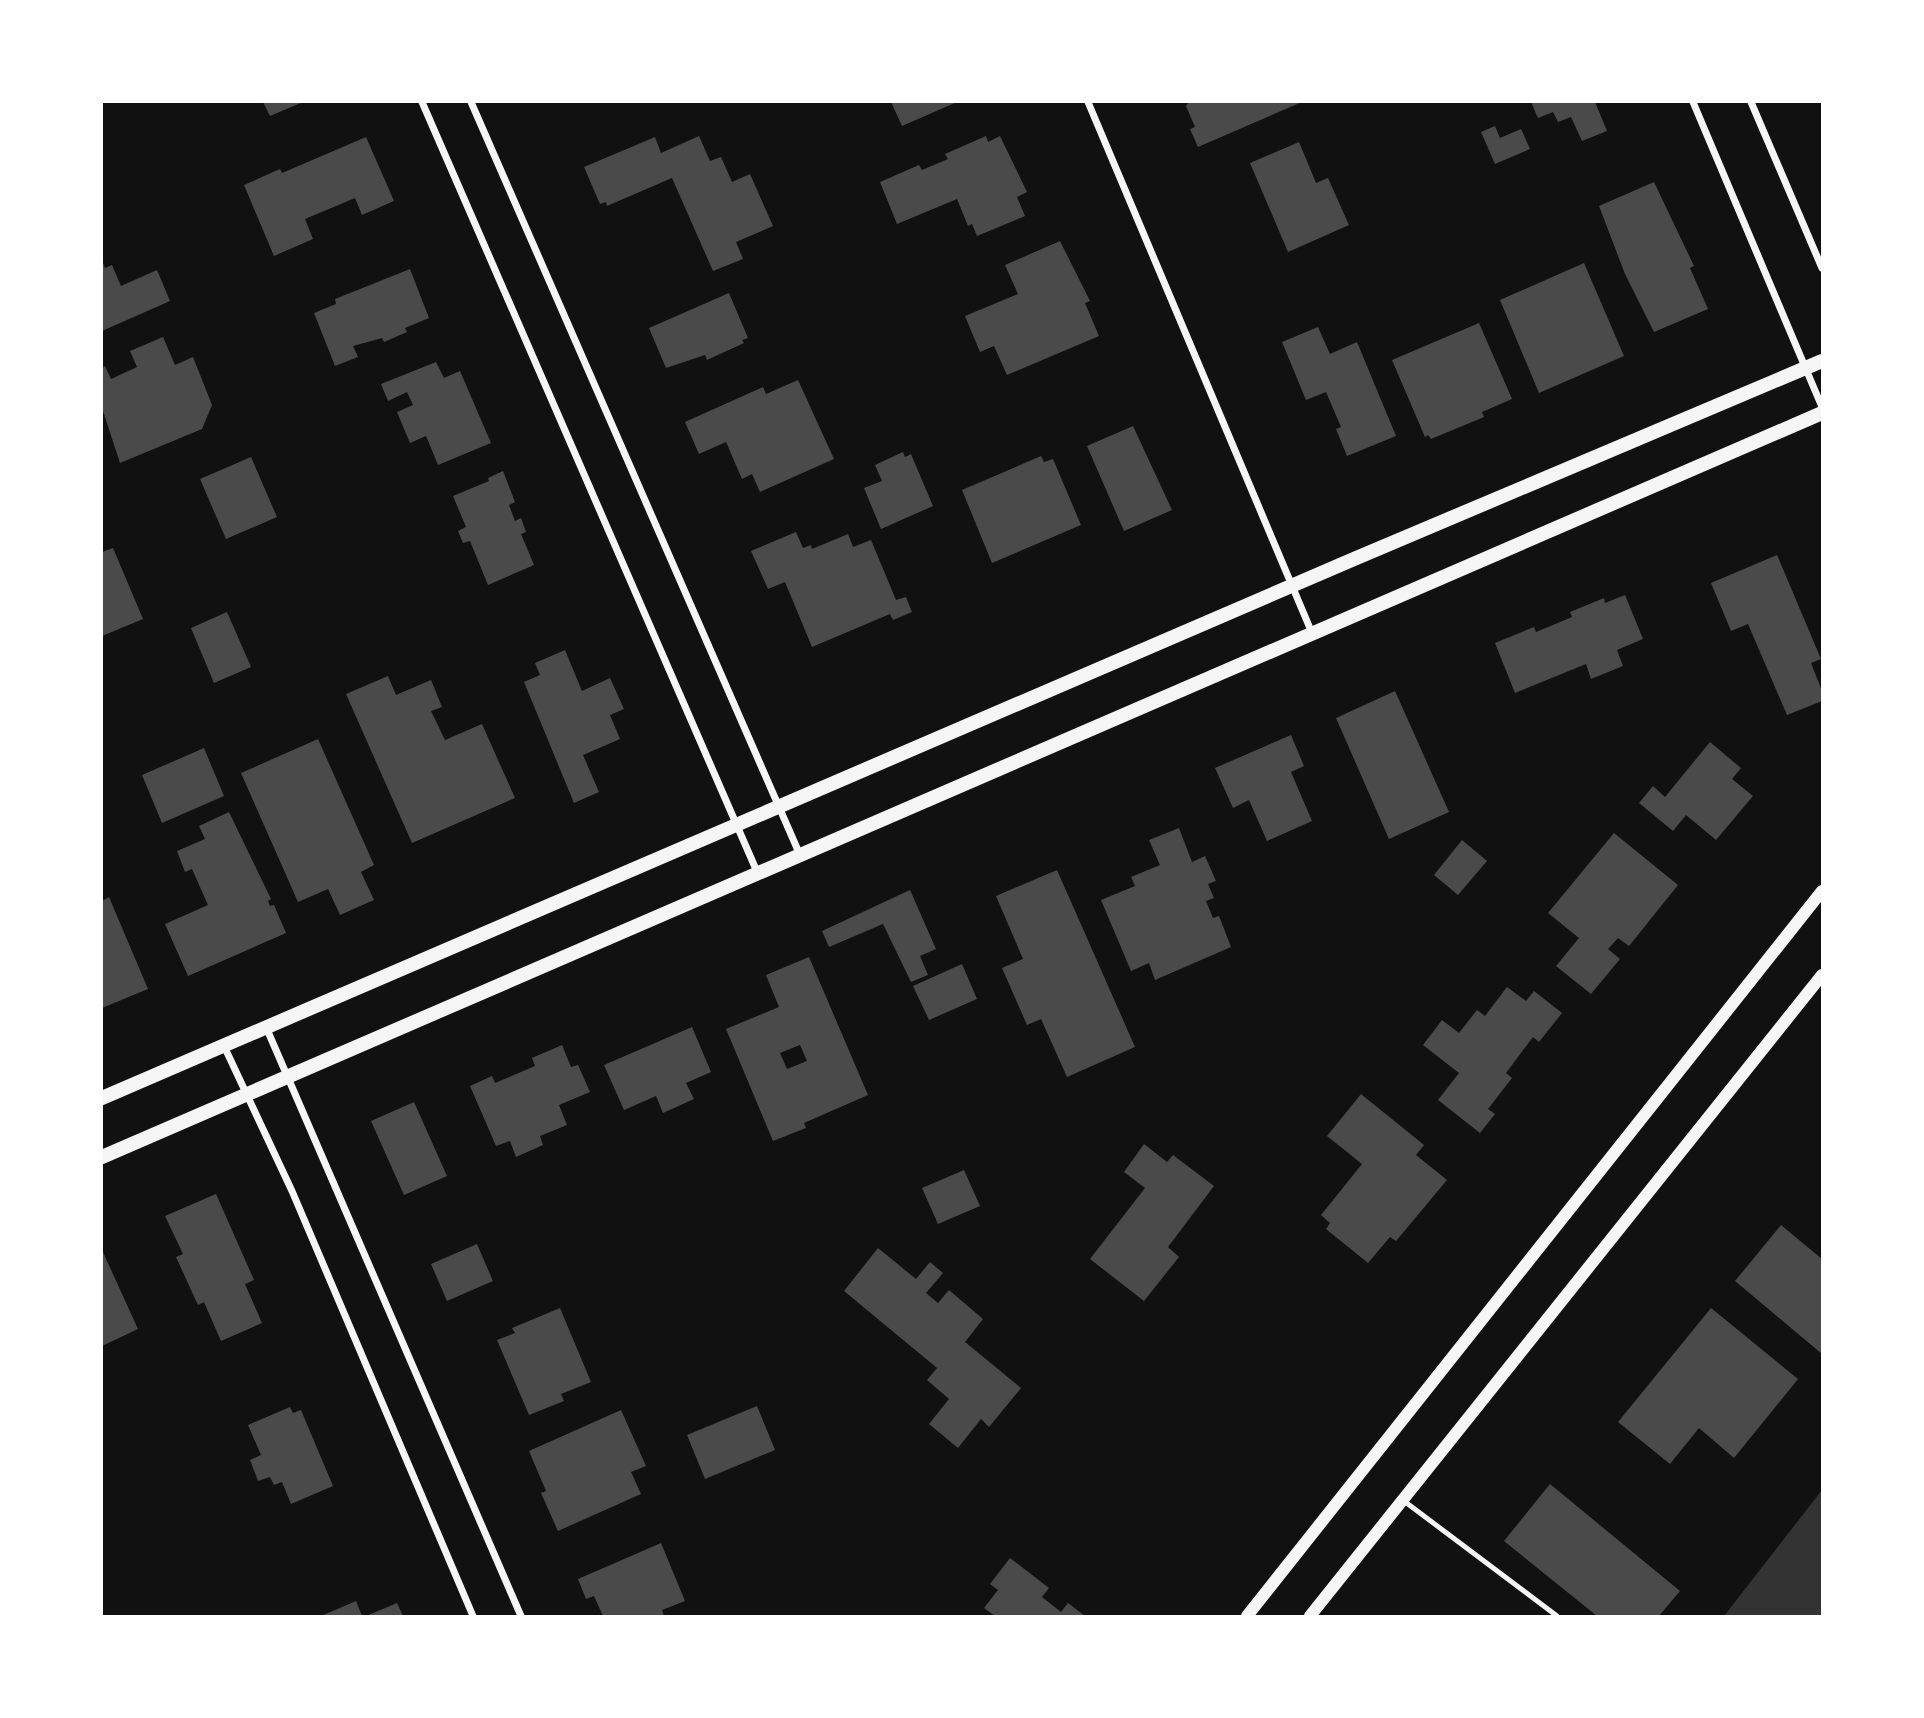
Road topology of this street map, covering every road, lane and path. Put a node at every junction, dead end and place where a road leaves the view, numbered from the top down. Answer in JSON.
{"nodes":[{"id":1,"x":422,"y":102,"type":"edge"},
{"id":2,"x":471,"y":102,"type":"edge"},
{"id":3,"x":1088,"y":102,"type":"edge"},
{"id":4,"x":1693,"y":102,"type":"edge"},
{"id":5,"x":1751,"y":102,"type":"edge"},
{"id":6,"x":1822,"y":268,"type":"edge"},
{"id":7,"x":1822,"y":361,"type":"edge"},
{"id":8,"x":1807,"y":367,"type":"junction"},
{"id":9,"x":1822,"y":407,"type":"edge"},
{"id":10,"x":1822,"y":413,"type":"edge"},
{"id":11,"x":1293,"y":586,"type":"junction"},
{"id":12,"x":1312,"y":634,"type":"junction"},
{"id":13,"x":779,"y":807,"type":"junction"},
{"id":14,"x":738,"y":825,"type":"junction"},
{"id":15,"x":800,"y":855,"type":"junction"},
{"id":16,"x":758,"y":874,"type":"junction"},
{"id":17,"x":1822,"y":891,"type":"edge"},
{"id":18,"x":1822,"y":975,"type":"edge"},
{"id":19,"x":266,"y":1027,"type":"junction"},
{"id":20,"x":225,"y":1046,"type":"junction"},
{"id":21,"x":287,"y":1076,"type":"junction"},
{"id":22,"x":246,"y":1095,"type":"junction"},
{"id":23,"x":102,"y":1098,"type":"edge"},
{"id":24,"x":102,"y":1157,"type":"edge"},
{"id":25,"x":1404,"y":1501,"type":"junction"},
{"id":26,"x":473,"y":1616,"type":"edge"},
{"id":27,"x":521,"y":1616,"type":"edge"},
{"id":28,"x":1247,"y":1616,"type":"edge"},
{"id":29,"x":1310,"y":1616,"type":"edge"},
{"id":30,"x":1557,"y":1616,"type":"edge"}],
"edges":[{"from":1,"to":14,"type":"street"},
{"from":2,"to":13,"type":"street"},
{"from":3,"to":11,"type":"street"},
{"from":4,"to":8,"type":"street"},
{"from":5,"to":6,"type":"street"},
{"from":7,"to":8,"type":"main road"},
{"from":8,"to":9,"type":"street"},
{"from":8,"to":11,"type":"main road"},
{"from":10,"to":12,"type":"main road"},
{"from":11,"to":12,"type":"street"},
{"from":11,"to":13,"type":"main road"},
{"from":12,"to":15,"type":"main road"},
{"from":13,"to":14,"type":"main road"},
{"from":13,"to":15,"type":"street"},
{"from":14,"to":16,"type":"street"},
{"from":14,"to":19,"type":"main road"},
{"from":15,"to":16,"type":"main road"},
{"from":16,"to":21,"type":"main road"},
{"from":17,"to":28,"type":"street"},
{"from":18,"to":25,"type":"street"},
{"from":19,"to":20,"type":"main road"},
{"from":19,"to":21,"type":"street"},
{"from":20,"to":22,"type":"street"},
{"from":20,"to":23,"type":"main road"},
{"from":21,"to":22,"type":"main road"},
{"from":21,"to":27,"type":"street"},
{"from":22,"to":24,"type":"main road"},
{"from":22,"to":26,"type":"street"},
{"from":25,"to":29,"type":"street"},
{"from":25,"to":30,"type":"lane"}]}
